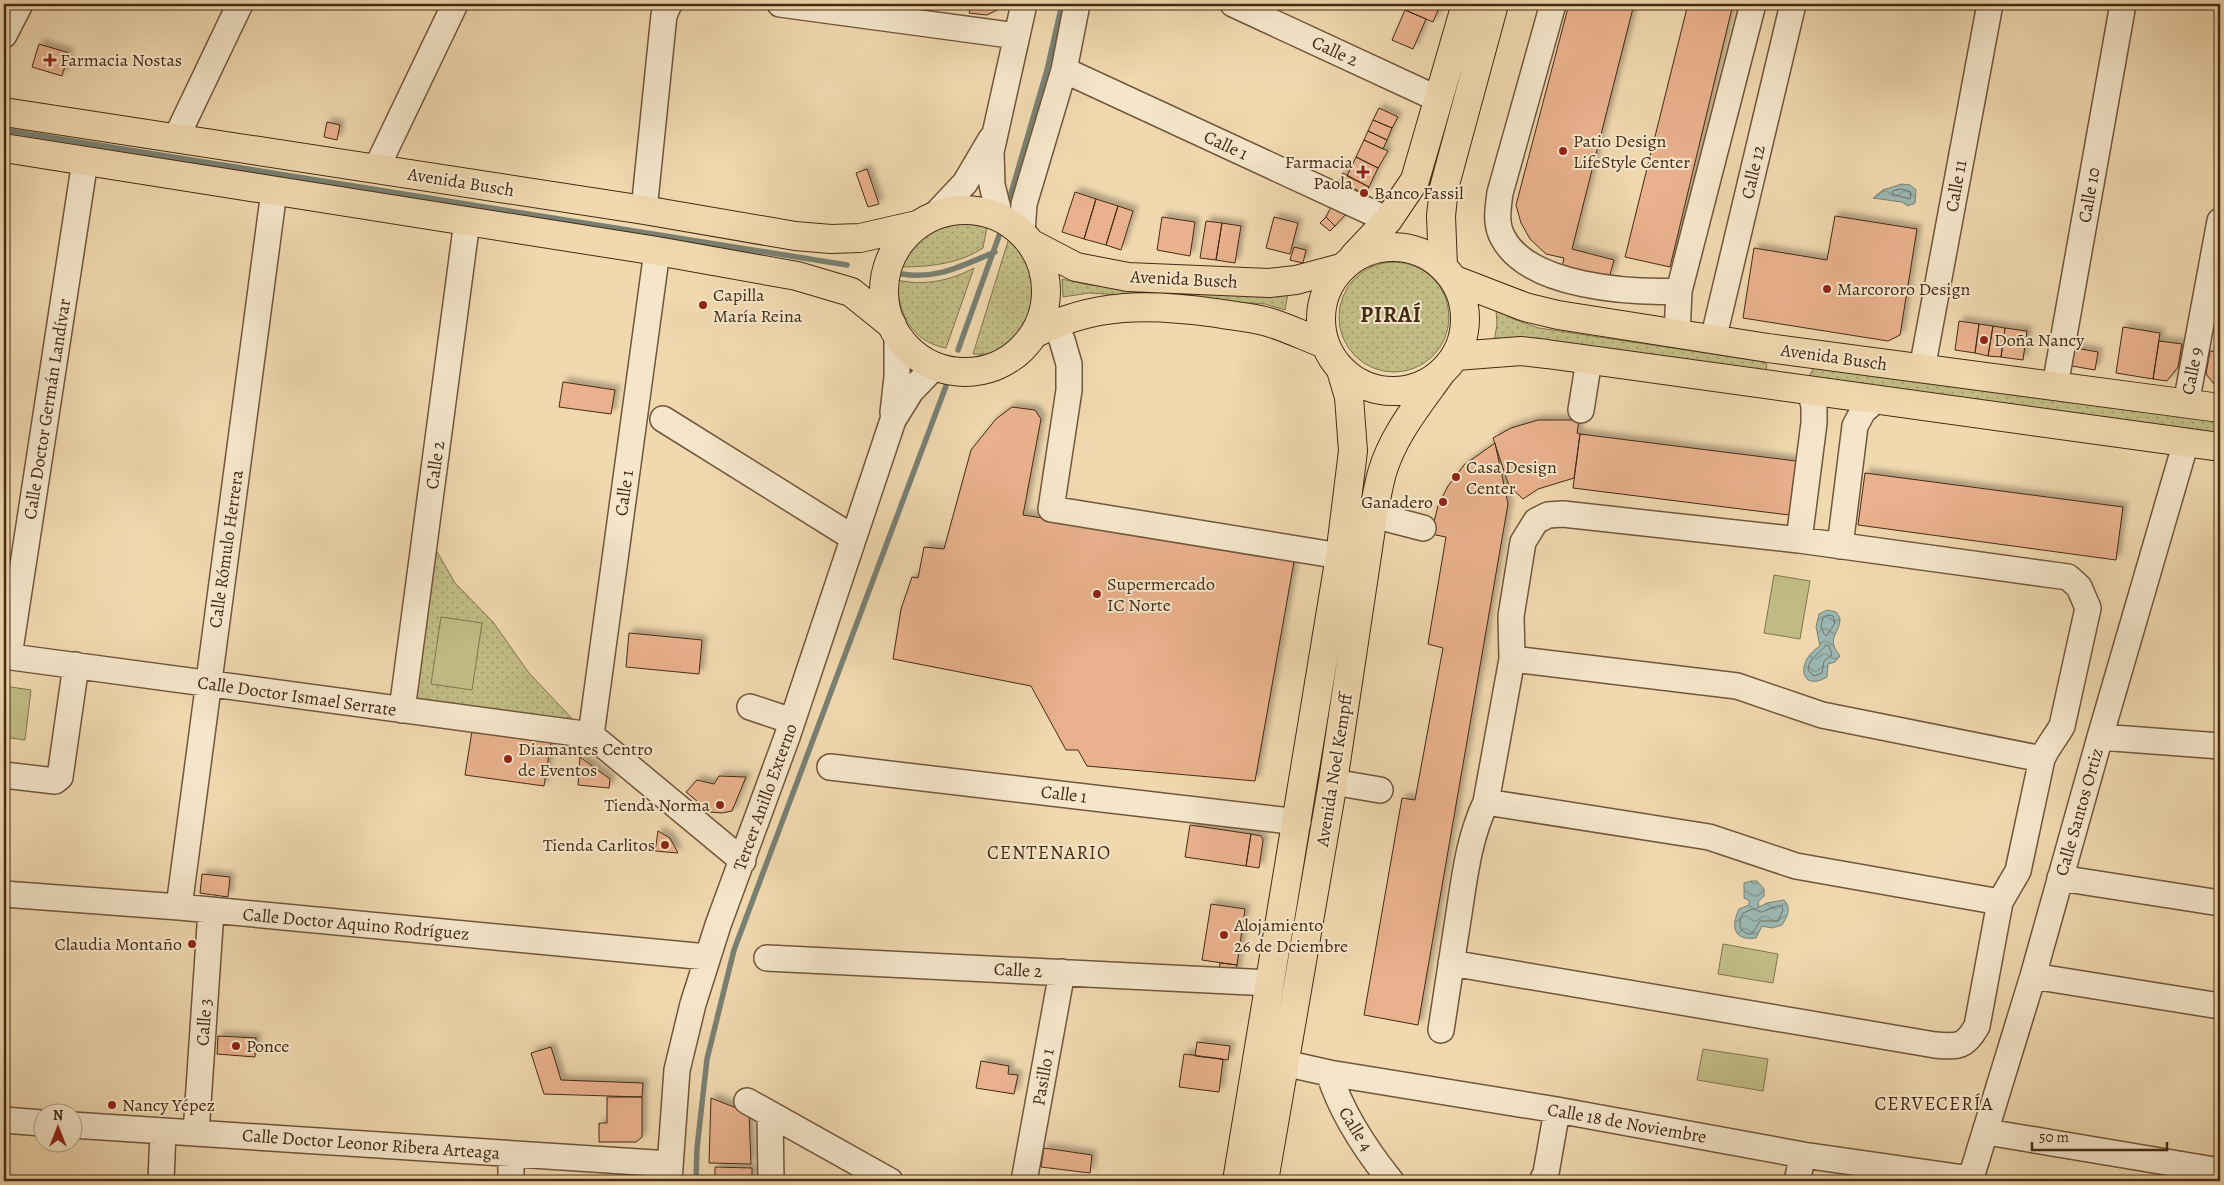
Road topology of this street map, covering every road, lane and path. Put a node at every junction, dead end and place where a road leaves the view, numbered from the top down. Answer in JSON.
{"nodes":[{"id":1,"x":20,"y":4,"type":"edge"},
{"id":2,"x":240,"y":4,"type":"edge"},
{"id":3,"x":455,"y":4,"type":"edge"},
{"id":4,"x":668,"y":4,"type":"edge"},
{"id":5,"x":780,"y":4,"type":"edge"},
{"id":6,"x":1024,"y":4,"type":"edge"},
{"id":7,"x":1077,"y":4,"type":"edge"},
{"id":8,"x":1233,"y":4,"type":"edge"},
{"id":9,"x":1466,"y":4,"type":"edge"},
{"id":10,"x":1482,"y":4,"type":"edge"},
{"id":11,"x":1494,"y":4,"type":"edge"},
{"id":12,"x":1553,"y":4,"type":"edge"},
{"id":13,"x":1753,"y":4,"type":"edge"},
{"id":14,"x":1793,"y":4,"type":"edge"},
{"id":15,"x":1990,"y":4,"type":"edge"},
{"id":16,"x":2123,"y":4,"type":"edge"},
{"id":17,"x":4,"y":35,"type":"edge"},
{"id":18,"x":1017,"y":36,"type":"junction"},
{"id":19,"x":1484,"y":37,"type":"junction"},
{"id":20,"x":1064,"y":70,"type":"junction"},
{"id":21,"x":1438,"y":99,"type":"junction"},
{"id":22,"x":4,"y":112,"type":"edge"},
{"id":23,"x":995,"y":130,"type":"junction"},
{"id":24,"x":176,"y":138,"type":"junction"},
{"id":25,"x":4,"y":148,"type":"edge"},
{"id":26,"x":85,"y":161,"type":"junction"},
{"id":27,"x":376,"y":169,"type":"junction"},
{"id":28,"x":274,"y":191,"type":"junction"},
{"id":29,"x":425,"y":194,"type":"junction"},
{"id":30,"x":644,"y":210,"type":"junction"},
{"id":31,"x":926,"y":220,"type":"junction"},
{"id":32,"x":1388,"y":220,"type":"junction"},
{"id":33,"x":467,"y":221,"type":"junction"},
{"id":34,"x":2220,"y":221,"type":"edge"},
{"id":35,"x":1018,"y":231,"type":"junction"},
{"id":36,"x":657,"y":251,"type":"junction"},
{"id":37,"x":1347,"y":263,"type":"junction"},
{"id":38,"x":1449,"y":273,"type":"junction"},
{"id":39,"x":1678,"y":291,"type":"junction"},
{"id":40,"x":1044,"y":329,"type":"junction"},
{"id":41,"x":894,"y":330,"type":"junction"},
{"id":42,"x":1677,"y":334,"type":"junction"},
{"id":43,"x":1713,"y":340,"type":"junction"},
{"id":44,"x":1325,"y":344,"type":"junction"},
{"id":45,"x":1768,"y":348,"type":"junction"},
{"id":46,"x":1817,"y":355,"type":"junction"},
{"id":47,"x":1588,"y":360,"type":"junction"},
{"id":48,"x":1449,"y":364,"type":"junction"},
{"id":49,"x":935,"y":366,"type":"junction"},
{"id":50,"x":1922,"y":369,"type":"junction"},
{"id":51,"x":1341,"y":370,"type":"junction"},
{"id":52,"x":1765,"y":384,"type":"junction"},
{"id":53,"x":2055,"y":386,"type":"junction"},
{"id":54,"x":1810,"y":391,"type":"junction"},
{"id":55,"x":1877,"y":399,"type":"junction"},
{"id":56,"x":2186,"y":404,"type":"junction"},
{"id":57,"x":2220,"y":408,"type":"edge"},
{"id":58,"x":1581,"y":410,"type":"dead end"},
{"id":59,"x":663,"y":419,"type":"dead end"},
{"id":60,"x":893,"y":420,"type":"junction"},
{"id":61,"x":2186,"y":442,"type":"junction"},
{"id":62,"x":2220,"y":446,"type":"edge"},
{"id":63,"x":1373,"y":515,"type":"junction"},
{"id":64,"x":1423,"y":528,"type":"dead end"},
{"id":65,"x":852,"y":537,"type":"junction"},
{"id":66,"x":1800,"y":540,"type":"junction"},
{"id":67,"x":1840,"y":546,"type":"junction"},
{"id":68,"x":1340,"y":556,"type":"junction"},
{"id":69,"x":6,"y":656,"type":"edge"},
{"id":70,"x":1512,"y":659,"type":"junction"},
{"id":71,"x":76,"y":666,"type":"junction"},
{"id":72,"x":208,"y":683,"type":"junction"},
{"id":73,"x":750,"y":707,"type":"dead end"},
{"id":74,"x":402,"y":710,"type":"junction"},
{"id":75,"x":792,"y":721,"type":"junction"},
{"id":76,"x":591,"y":736,"type":"junction"},
{"id":77,"x":2100,"y":737,"type":"junction"},
{"id":78,"x":2220,"y":746,"type":"edge"},
{"id":79,"x":2042,"y":759,"type":"junction"},
{"id":80,"x":830,"y":767,"type":"dead end"},
{"id":81,"x":4,"y":775,"type":"edge"},
{"id":82,"x":1333,"y":782,"type":"junction"},
{"id":83,"x":1380,"y":790,"type":"dead end"},
{"id":84,"x":1486,"y":802,"type":"junction"},
{"id":85,"x":1298,"y":822,"type":"junction"},
{"id":86,"x":743,"y":861,"type":"junction"},
{"id":87,"x":1291,"y":861,"type":"junction"},
{"id":88,"x":2060,"y":878,"type":"junction"},
{"id":89,"x":4,"y":894,"type":"edge"},
{"id":90,"x":2000,"y":902,"type":"junction"},
{"id":91,"x":2220,"y":903,"type":"edge"},
{"id":92,"x":179,"y":907,"type":"junction"},
{"id":93,"x":211,"y":911,"type":"junction"},
{"id":94,"x":1307,"y":930,"type":"junction"},
{"id":95,"x":708,"y":957,"type":"junction"},
{"id":96,"x":767,"y":958,"type":"dead end"},
{"id":97,"x":1451,"y":963,"type":"junction"},
{"id":98,"x":1062,"y":972,"type":"junction"},
{"id":99,"x":2033,"y":976,"type":"junction"},
{"id":100,"x":1270,"y":983,"type":"junction"},
{"id":101,"x":2220,"y":1006,"type":"edge"},
{"id":102,"x":1442,"y":1030,"type":"dead end"},
{"id":103,"x":1285,"y":1058,"type":"junction"},
{"id":104,"x":1329,"y":1073,"type":"junction"},
{"id":105,"x":747,"y":1101,"type":"dead end"},
{"id":106,"x":1557,"y":1110,"type":"junction"},
{"id":107,"x":770,"y":1114,"type":"junction"},
{"id":108,"x":4,"y":1120,"type":"edge"},
{"id":109,"x":32,"y":1122,"type":"edge"},
{"id":110,"x":82,"y":1126,"type":"edge"},
{"id":111,"x":163,"y":1131,"type":"junction"},
{"id":112,"x":1987,"y":1132,"type":"junction"},
{"id":113,"x":196,"y":1133,"type":"junction"},
{"id":114,"x":511,"y":1154,"type":"junction"},
{"id":115,"x":1804,"y":1155,"type":"junction"},
{"id":116,"x":2220,"y":1171,"type":"edge"},
{"id":117,"x":669,"y":1173,"type":"edge"},
{"id":118,"x":1971,"y":1180,"type":"edge"},
{"id":119,"x":161,"y":1181,"type":"edge"},
{"id":120,"x":512,"y":1181,"type":"edge"},
{"id":121,"x":771,"y":1181,"type":"edge"},
{"id":122,"x":890,"y":1181,"type":"edge"},
{"id":123,"x":1024,"y":1181,"type":"edge"},
{"id":124,"x":1238,"y":1181,"type":"edge"},
{"id":125,"x":1264,"y":1181,"type":"edge"},
{"id":126,"x":1391,"y":1181,"type":"edge"},
{"id":127,"x":1542,"y":1181,"type":"edge"},
{"id":128,"x":1797,"y":1181,"type":"edge"}],
"edges":[{"from":1,"to":17,"type":"street"},
{"from":2,"to":24,"type":"street"},
{"from":3,"to":27,"type":"street"},
{"from":4,"to":30,"type":"street"},
{"from":5,"to":18,"type":"street"},
{"from":6,"to":18,"type":"street"},
{"from":7,"to":20,"type":"street"},
{"from":8,"to":21,"type":"street","name":"Calle 2"},
{"from":9,"to":21,"type":"main road"},
{"from":10,"to":19,"type":"main road"},
{"from":11,"to":19,"type":"main road"},
{"from":12,"to":39,"type":"street"},
{"from":13,"to":39,"type":"street"},
{"from":14,"to":43,"type":"street","name":"Calle 12"},
{"from":15,"to":50,"type":"street","name":"Calle 11"},
{"from":16,"to":53,"type":"street","name":"Calle 10"},
{"from":18,"to":23,"type":"street"},
{"from":19,"to":38,"type":"main road"},
{"from":20,"to":32,"type":"street","name":"Calle 1"},
{"from":20,"to":35,"type":"street"},
{"from":21,"to":32,"type":"main road"},
{"from":22,"to":24,"type":"main road","name":"Avenida Busch"},
{"from":23,"to":31,"type":"street"},
{"from":23,"to":35,"type":"street"},
{"from":24,"to":27,"type":"main road","name":"Avenida Busch"},
{"from":25,"to":26,"type":"main road","name":"Avenida Busch"},
{"from":26,"to":28,"type":"main road","name":"Avenida Busch"},
{"from":26,"to":69,"type":"street","name":"Calle Doctor Germán Landívar"},
{"from":27,"to":29,"type":"main road","name":"Avenida Busch"},
{"from":28,"to":29,"type":"main road","name":"Avenida Busch"},
{"from":28,"to":72,"type":"street","name":"Calle Rómulo Herrera"},
{"from":29,"to":30,"type":"main road","name":"Avenida Busch"},
{"from":29,"to":33,"type":"main road","name":"Avenida Busch"},
{"from":30,"to":31,"type":"main road","name":"Avenida Busch"},
{"from":31,"to":35,"type":"main road"},
{"from":31,"to":41,"type":"main road"},
{"from":32,"to":37,"type":"main road"},
{"from":33,"to":36,"type":"main road","name":"Avenida Busch"},
{"from":33,"to":74,"type":"street","name":"Calle 2"},
{"from":34,"to":56,"type":"street","name":"Calle 9"},
{"from":35,"to":37,"type":"main road","name":"Avenida Busch"},
{"from":35,"to":40,"type":"main road"},
{"from":36,"to":41,"type":"main road","name":"Avenida Busch"},
{"from":36,"to":76,"type":"street","name":"Calle 1"},
{"from":37,"to":38,"type":"main road"},
{"from":37,"to":44,"type":"main road"},
{"from":38,"to":42,"type":"main road","name":"Avenida Busch"},
{"from":38,"to":48,"type":"main road"},
{"from":39,"to":42,"type":"street"},
{"from":40,"to":44,"type":"main road","name":"Avenida Busch"},
{"from":40,"to":49,"type":"main road"},
{"from":40,"to":68,"type":"street"},
{"from":41,"to":49,"type":"main road"},
{"from":41,"to":60,"type":"street","name":"Tercer Anillo Externo"},
{"from":42,"to":43,"type":"main road","name":"Avenida Busch"},
{"from":43,"to":45,"type":"main road","name":"Avenida Busch"},
{"from":44,"to":51,"type":"main road"},
{"from":45,"to":46,"type":"main road","name":"Avenida Busch"},
{"from":45,"to":52,"type":"main road"},
{"from":46,"to":50,"type":"main road","name":"Avenida Busch"},
{"from":46,"to":54,"type":"main road"},
{"from":47,"to":48,"type":"main road","name":"Avenida Busch"},
{"from":47,"to":52,"type":"main road","name":"Avenida Busch"},
{"from":47,"to":58,"type":"street"},
{"from":48,"to":51,"type":"main road"},
{"from":48,"to":63,"type":"main road","name":"Avenida Noel Kempff"},
{"from":49,"to":60,"type":"street","name":"Tercer Anillo Externo"},
{"from":50,"to":53,"type":"main road","name":"Avenida Busch"},
{"from":51,"to":68,"type":"main road","name":"Avenida Noel Kempff"},
{"from":52,"to":54,"type":"main road","name":"Avenida Busch"},
{"from":53,"to":56,"type":"main road","name":"Avenida Busch"},
{"from":54,"to":55,"type":"main road","name":"Avenida Busch"},
{"from":54,"to":66,"type":"street"},
{"from":55,"to":61,"type":"main road","name":"Avenida Busch"},
{"from":55,"to":67,"type":"street"},
{"from":56,"to":57,"type":"main road","name":"Avenida Busch"},
{"from":59,"to":65,"type":"street"},
{"from":60,"to":65,"type":"street","name":"Tercer Anillo Externo"},
{"from":61,"to":62,"type":"main road","name":"Avenida Busch"},
{"from":61,"to":77,"type":"street","name":"Calle Santos Ortiz"},
{"from":63,"to":64,"type":"street"},
{"from":63,"to":82,"type":"main road","name":"Avenida Noel Kempff"},
{"from":65,"to":75,"type":"street","name":"Tercer Anillo Externo"},
{"from":66,"to":67,"type":"street"},
{"from":66,"to":70,"type":"street"},
{"from":67,"to":79,"type":"street"},
{"from":68,"to":85,"type":"main road","name":"Avenida Noel Kempff"},
{"from":69,"to":71,"type":"street","name":"Calle Doctor Ismael Serrate"},
{"from":70,"to":79,"type":"street"},
{"from":70,"to":84,"type":"street"},
{"from":71,"to":72,"type":"street","name":"Calle Doctor Ismael Serrate"},
{"from":71,"to":81,"type":"street"},
{"from":72,"to":74,"type":"street","name":"Calle Doctor Ismael Serrate"},
{"from":72,"to":92,"type":"street","name":"Calle Rómulo Herrera"},
{"from":73,"to":75,"type":"street"},
{"from":74,"to":76,"type":"street","name":"Calle Doctor Ismael Serrate"},
{"from":75,"to":86,"type":"street","name":"Tercer Anillo Externo"},
{"from":76,"to":86,"type":"street"},
{"from":77,"to":78,"type":"street"},
{"from":77,"to":88,"type":"street","name":"Calle Santos Ortiz"},
{"from":79,"to":90,"type":"street"},
{"from":80,"to":85,"type":"street","name":"Calle 1"},
{"from":82,"to":83,"type":"street"},
{"from":82,"to":94,"type":"main road","name":"Avenida Noel Kempff"},
{"from":84,"to":90,"type":"street"},
{"from":84,"to":97,"type":"street"},
{"from":85,"to":87,"type":"main road","name":"Avenida Noel Kempff"},
{"from":86,"to":95,"type":"street","name":"Tercer Anillo Externo"},
{"from":87,"to":94,"type":"main road"},
{"from":87,"to":100,"type":"main road","name":"Avenida Noel Kempff"},
{"from":88,"to":91,"type":"street"},
{"from":88,"to":99,"type":"street","name":"Calle Santos Ortiz"},
{"from":89,"to":92,"type":"street","name":"Calle Doctor Aquino Rodríguez"},
{"from":90,"to":97,"type":"street"},
{"from":92,"to":93,"type":"street","name":"Calle Doctor Aquino Rodríguez"},
{"from":93,"to":95,"type":"street","name":"Calle Doctor Aquino Rodríguez"},
{"from":93,"to":113,"type":"street","name":"Calle 3"},
{"from":94,"to":103,"type":"main road","name":"Avenida Noel Kempff"},
{"from":95,"to":117,"type":"street","name":"Tercer Anillo Externo"},
{"from":96,"to":98,"type":"street","name":"Calle 2"},
{"from":97,"to":102,"type":"street"},
{"from":98,"to":100,"type":"street","name":"Calle 2"},
{"from":98,"to":123,"type":"street","name":"Pasillo 1"},
{"from":99,"to":101,"type":"street"},
{"from":99,"to":112,"type":"street","name":"Calle Santos Ortiz"},
{"from":100,"to":103,"type":"main road"},
{"from":100,"to":124,"type":"main road","name":"Avenida Noel Kempff"},
{"from":103,"to":104,"type":"street","name":"Calle 18 de Noviembre"},
{"from":103,"to":125,"type":"main road","name":"Avenida Noel Kempff"},
{"from":104,"to":106,"type":"street","name":"Calle 18 de Noviembre"},
{"from":104,"to":126,"type":"street","name":"Calle 4"},
{"from":105,"to":107,"type":"street"},
{"from":106,"to":115,"type":"street","name":"Calle 18 de Noviembre"},
{"from":106,"to":127,"type":"street"},
{"from":107,"to":121,"type":"street"},
{"from":107,"to":122,"type":"street"},
{"from":108,"to":109,"type":"street"},
{"from":110,"to":111,"type":"street","name":"Calle Doctor Leonor Ribera Arteaga"},
{"from":111,"to":113,"type":"street","name":"Calle Doctor Leonor Ribera Arteaga"},
{"from":111,"to":119,"type":"street"},
{"from":112,"to":116,"type":"street"},
{"from":112,"to":118,"type":"street","name":"Calle Santos Ortiz"},
{"from":113,"to":114,"type":"street","name":"Calle Doctor Leonor Ribera Arteaga"},
{"from":114,"to":117,"type":"street","name":"Calle Doctor Leonor Ribera Arteaga"},
{"from":114,"to":120,"type":"street"},
{"from":115,"to":118,"type":"street","name":"Calle 18 de Noviembre"},
{"from":115,"to":128,"type":"street"}]}
